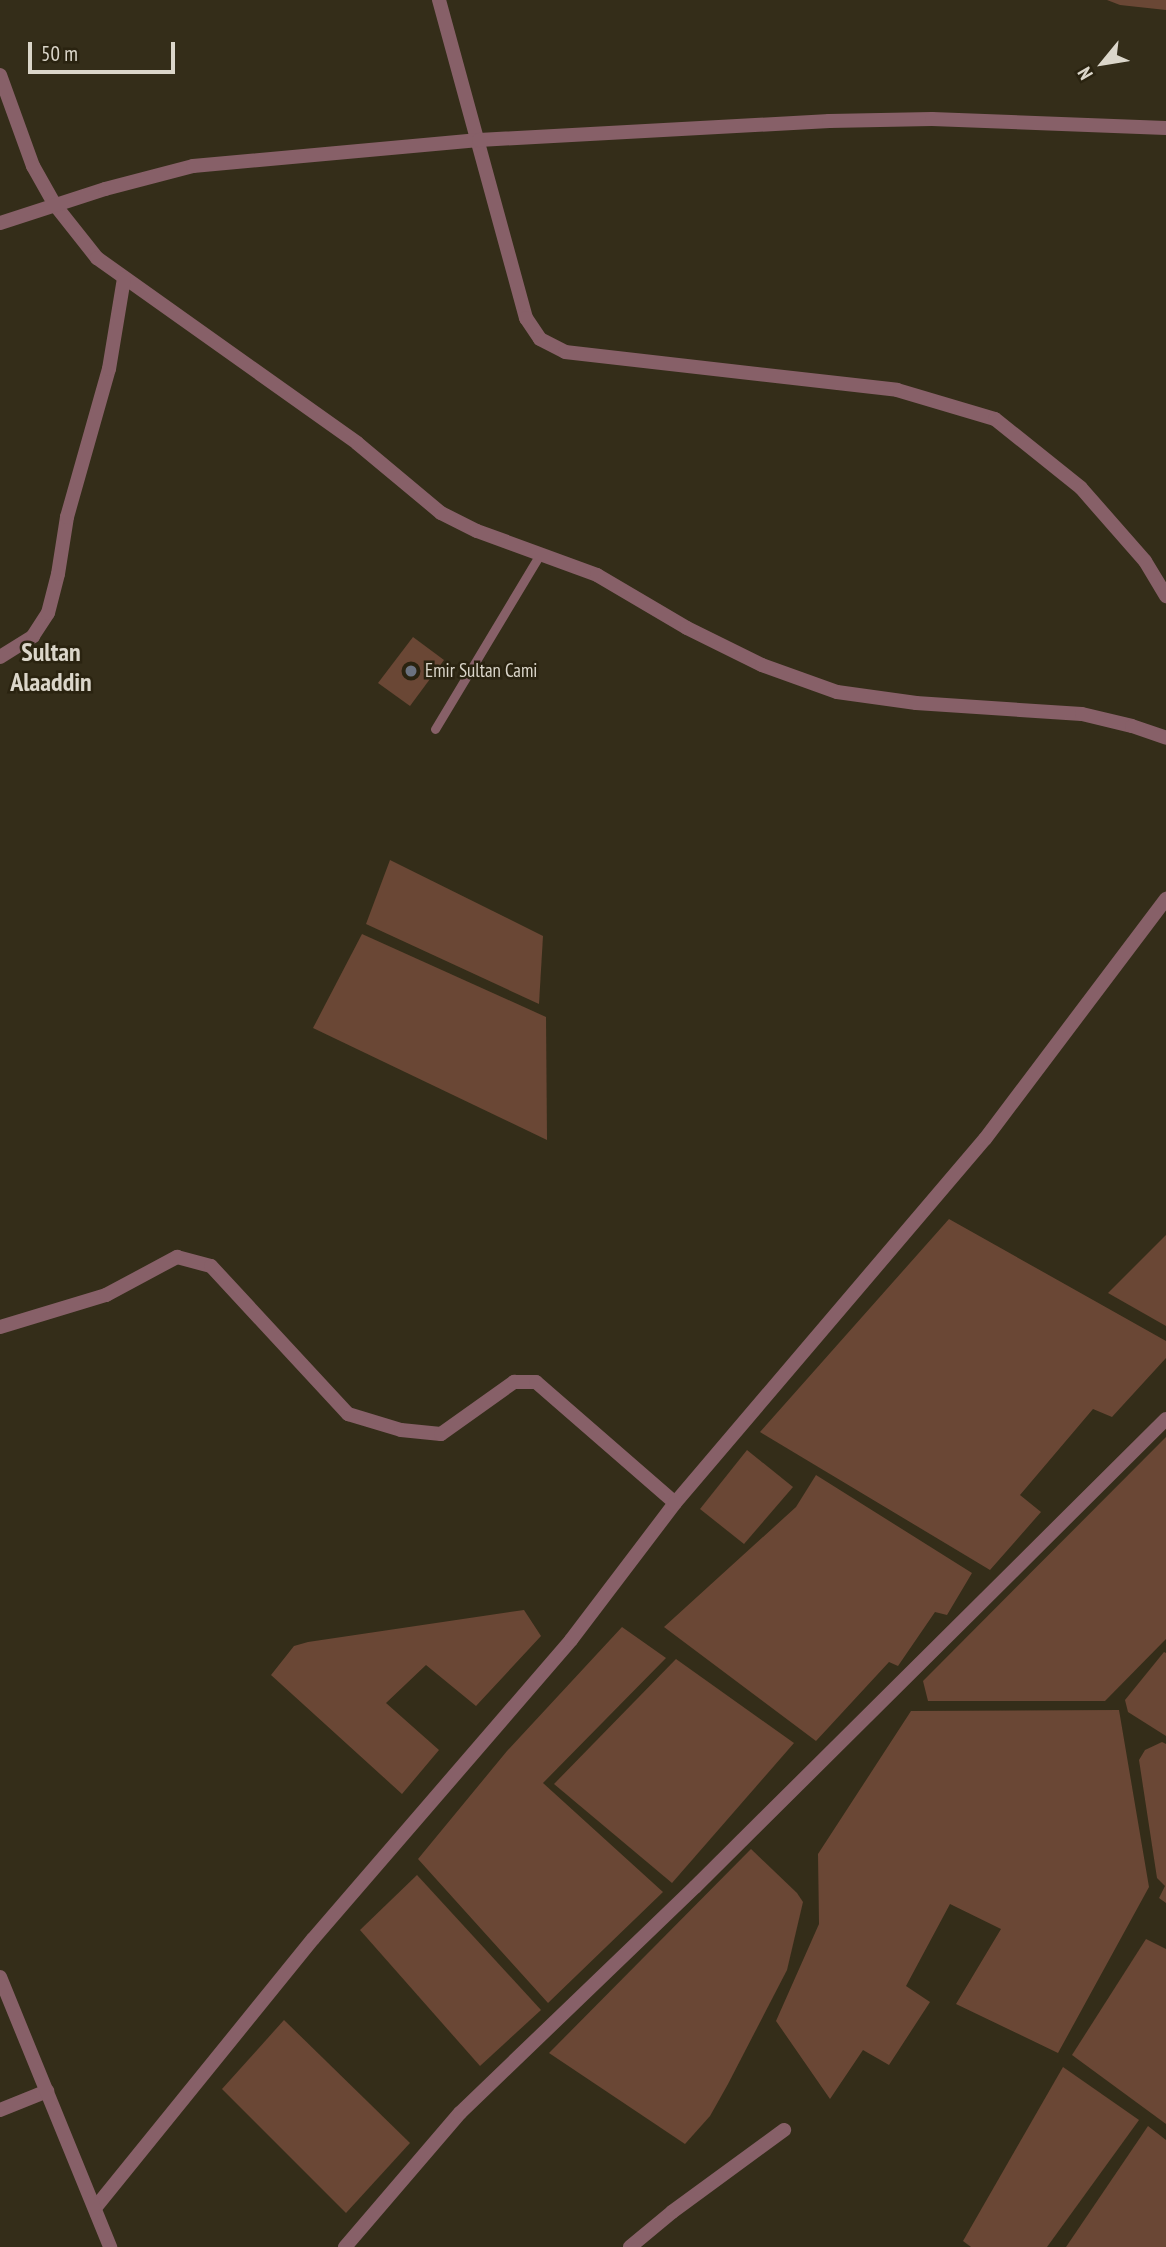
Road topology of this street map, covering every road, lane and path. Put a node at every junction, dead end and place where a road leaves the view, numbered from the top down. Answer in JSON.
{"nodes":[{"id":1,"x":439,"y":0,"type":"edge"},
{"id":2,"x":0,"y":75,"type":"edge"},
{"id":3,"x":1166,"y":128,"type":"edge"},
{"id":4,"x":479,"y":140,"type":"junction"},
{"id":5,"x":55,"y":205,"type":"junction"},
{"id":6,"x":0,"y":223,"type":"edge"},
{"id":7,"x":124,"y":278,"type":"junction"},
{"id":8,"x":540,"y":554,"type":"junction"},
{"id":9,"x":1166,"y":596,"type":"edge"},
{"id":10,"x":0,"y":657,"type":"edge"},
{"id":11,"x":435,"y":729,"type":"dead end"},
{"id":12,"x":1166,"y":738,"type":"edge"},
{"id":13,"x":1166,"y":899,"type":"edge"},
{"id":14,"x":0,"y":1327,"type":"edge"},
{"id":15,"x":1166,"y":1419,"type":"edge"},
{"id":16,"x":674,"y":1503,"type":"junction"},
{"id":17,"x":0,"y":1977,"type":"edge"},
{"id":18,"x":47,"y":2091,"type":"junction"},
{"id":19,"x":0,"y":2110,"type":"edge"},
{"id":20,"x":784,"y":2130,"type":"dead end"},
{"id":21,"x":95,"y":2208,"type":"junction"},
{"id":22,"x":110,"y":2247,"type":"edge"},
{"id":23,"x":345,"y":2247,"type":"edge"},
{"id":24,"x":630,"y":2247,"type":"edge"}],
"edges":[{"from":1,"to":4,"type":"street"},
{"from":2,"to":5,"type":"street"},
{"from":3,"to":4,"type":"street"},
{"from":4,"to":5,"type":"street"},
{"from":4,"to":9,"type":"street"},
{"from":5,"to":6,"type":"street"},
{"from":5,"to":7,"type":"street"},
{"from":7,"to":8,"type":"street"},
{"from":7,"to":10,"type":"street"},
{"from":8,"to":11,"type":"lane"},
{"from":8,"to":12,"type":"street"},
{"from":13,"to":16,"type":"street"},
{"from":14,"to":16,"type":"street"},
{"from":15,"to":23,"type":"street"},
{"from":16,"to":21,"type":"street"},
{"from":17,"to":18,"type":"street"},
{"from":18,"to":19,"type":"street"},
{"from":18,"to":21,"type":"street"},
{"from":20,"to":24,"type":"street"},
{"from":21,"to":22,"type":"street"}]}
